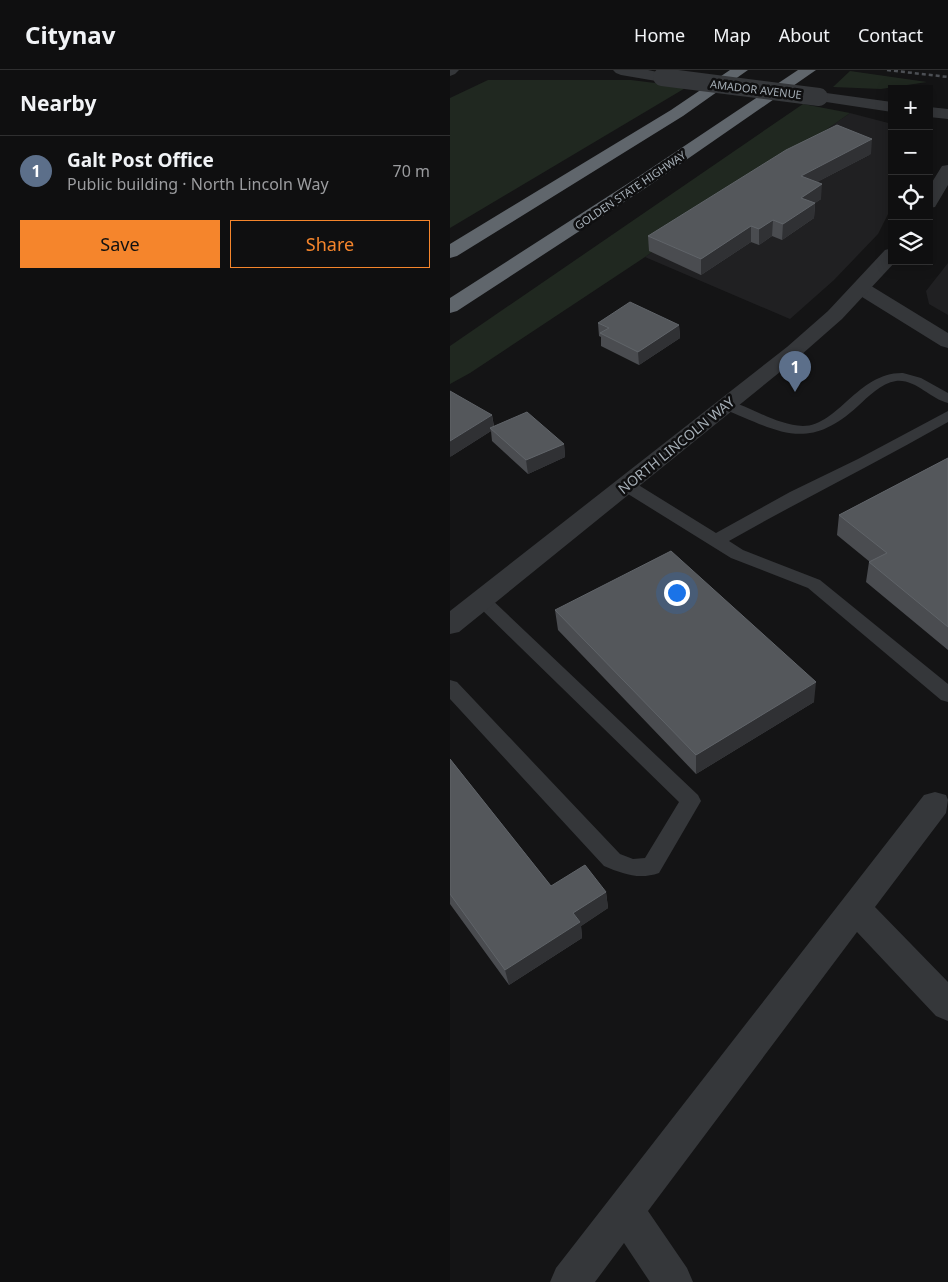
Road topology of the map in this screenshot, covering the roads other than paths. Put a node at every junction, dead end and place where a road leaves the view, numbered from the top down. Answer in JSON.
{"nodes":[{"id":1,"x":620,"y":70,"type":"edge"},
{"id":2,"x":740,"y":70,"type":"edge"},
{"id":3,"x":808,"y":70,"type":"edge"},
{"id":4,"x":888,"y":106,"type":"edge"},
{"id":5,"x":933,"y":112,"type":"edge"},
{"id":6,"x":948,"y":114,"type":"edge"},
{"id":7,"x":948,"y":170,"type":"edge"},
{"id":8,"x":933,"y":196,"type":"edge"},
{"id":9,"x":450,"y":252,"type":"edge"},
{"id":10,"x":888,"y":259,"type":"edge"},
{"id":11,"x":862,"y":288,"type":"junction"},
{"id":12,"x":450,"y":307,"type":"edge"},
{"id":13,"x":948,"y":342,"type":"edge"},
{"id":14,"x":948,"y":399,"type":"edge"},
{"id":15,"x":726,"y":405,"type":"junction"},
{"id":16,"x":948,"y":416,"type":"edge"},
{"id":17,"x":626,"y":485,"type":"junction"},
{"id":18,"x":716,"y":541,"type":"junction"},
{"id":19,"x":482,"y":600,"type":"junction"},
{"id":20,"x":450,"y":625,"type":"edge"},
{"id":21,"x":450,"y":687,"type":"edge"},
{"id":22,"x":948,"y":696,"type":"edge"},
{"id":23,"x":935,"y":804,"type":"dead end"},
{"id":24,"x":855,"y":908,"type":"junction"},
{"id":25,"x":948,"y":1005,"type":"edge"},
{"id":26,"x":625,"y":1211,"type":"junction"},
{"id":27,"x":570,"y":1282,"type":"edge"},
{"id":28,"x":673,"y":1282,"type":"edge"}],
"edges":[{"from":1,"to":4,"type":"street","name":"AMADOR AVENUE","bridge":true},
{"from":2,"to":9,"type":"highway"},
{"from":3,"to":12,"type":"highway","name":"GOLDEN STATE HIGHWAY"},
{"from":5,"to":6,"type":"street"},
{"from":7,"to":8,"type":"street"},
{"from":10,"to":11,"type":"street","name":"NORTH LINCOLN WAY"},
{"from":11,"to":13,"type":"street"},
{"from":11,"to":15,"type":"street","name":"NORTH LINCOLN WAY"},
{"from":14,"to":15,"type":"lane"},
{"from":15,"to":17,"type":"street","name":"NORTH LINCOLN WAY"},
{"from":16,"to":18,"type":"lane"},
{"from":17,"to":18,"type":"lane"},
{"from":17,"to":19,"type":"street","name":"NORTH LINCOLN WAY"},
{"from":18,"to":22,"type":"lane"},
{"from":19,"to":20,"type":"street","name":"NORTH LINCOLN WAY"},
{"from":19,"to":21,"type":"lane"},
{"from":23,"to":24,"type":"street"},
{"from":24,"to":25,"type":"street"},
{"from":24,"to":26,"type":"street"},
{"from":26,"to":27,"type":"street"},
{"from":26,"to":28,"type":"street"}]}
